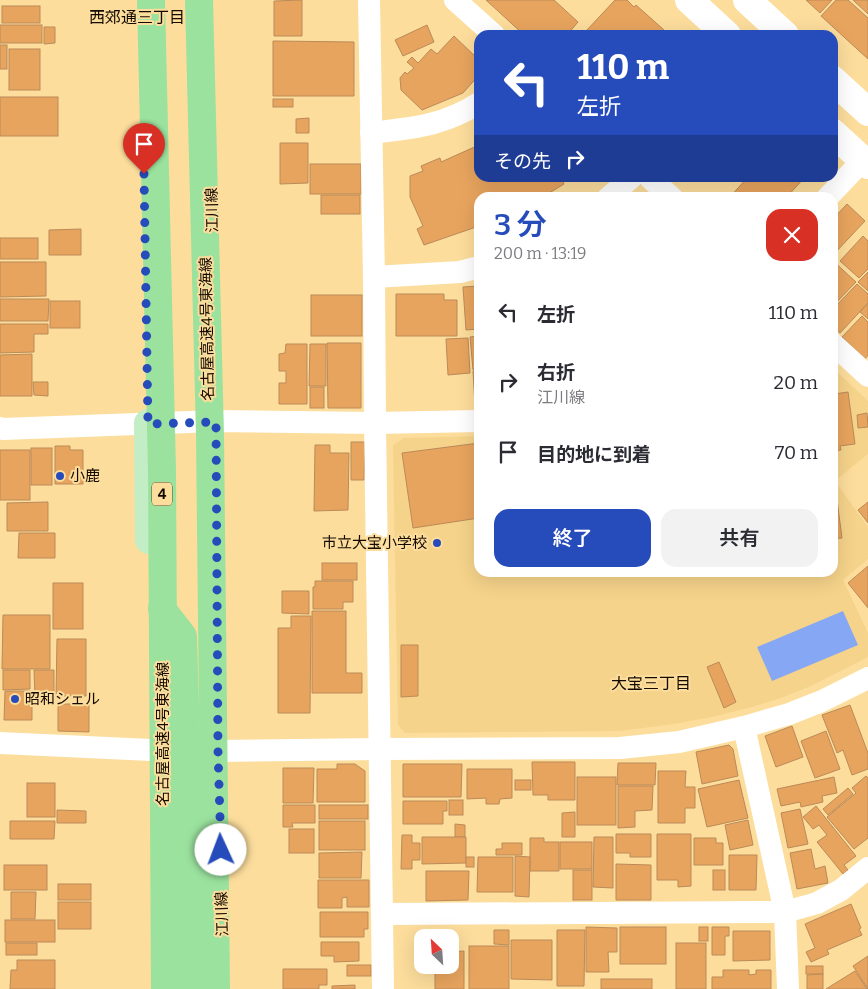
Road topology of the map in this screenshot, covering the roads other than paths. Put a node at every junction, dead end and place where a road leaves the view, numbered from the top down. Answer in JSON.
{"nodes":[{"id":1,"x":141,"y":0,"type":"edge"},
{"id":2,"x":150,"y":0,"type":"edge"},
{"id":3,"x":199,"y":0,"type":"edge"},
{"id":4,"x":208,"y":0,"type":"edge"},
{"id":5,"x":369,"y":0,"type":"edge"},
{"id":6,"x":455,"y":0,"type":"edge"},
{"id":7,"x":689,"y":0,"type":"edge"},
{"id":8,"x":747,"y":0,"type":"edge"},
{"id":9,"x":488,"y":30,"type":"edge"},
{"id":10,"x":722,"y":30,"type":"edge"},
{"id":11,"x":780,"y":30,"type":"edge"},
{"id":12,"x":838,"y":84,"type":"edge"},
{"id":13,"x":474,"y":106,"type":"edge"},
{"id":14,"x":868,"y":112,"type":"edge"},
{"id":15,"x":372,"y":133,"type":"junction"},
{"id":16,"x":838,"y":137,"type":"edge"},
{"id":17,"x":865,"y":162,"type":"edge"},
{"id":18,"x":626,"y":182,"type":"edge"},
{"id":19,"x":654,"y":182,"type":"edge"},
{"id":20,"x":615,"y":192,"type":"edge"},
{"id":21,"x":665,"y":192,"type":"edge"},
{"id":22,"x":833,"y":192,"type":"edge"},
{"id":23,"x":474,"y":268,"type":"edge"},
{"id":24,"x":374,"y":277,"type":"junction"},
{"id":25,"x":838,"y":349,"type":"edge"},
{"id":26,"x":868,"y":376,"type":"edge"},
{"id":27,"x":474,"y":421,"type":"edge"},
{"id":28,"x":216,"y":422,"type":"junction"},
{"id":29,"x":375,"y":423,"type":"junction"},
{"id":30,"x":148,"y":424,"type":"junction"},
{"id":31,"x":0,"y":428,"type":"edge"},
{"id":32,"x":162,"y":609,"type":"junction"},
{"id":33,"x":868,"y":678,"type":"edge"},
{"id":34,"x":744,"y":727,"type":"junction"},
{"id":35,"x":0,"y":743,"type":"edge"},
{"id":36,"x":380,"y":749,"type":"junction"},
{"id":37,"x":151,"y":750,"type":"junction"},
{"id":38,"x":218,"y":751,"type":"junction"},
{"id":39,"x":868,"y":868,"type":"edge"},
{"id":40,"x":785,"y":912,"type":"junction"},
{"id":41,"x":382,"y":914,"type":"junction"},
{"id":42,"x":154,"y":989,"type":"edge"},
{"id":43,"x":165,"y":989,"type":"edge"},
{"id":44,"x":193,"y":989,"type":"edge"},
{"id":45,"x":216,"y":989,"type":"edge"},
{"id":46,"x":224,"y":989,"type":"edge"},
{"id":47,"x":383,"y":989,"type":"edge"},
{"id":48,"x":788,"y":989,"type":"edge"}],
"edges":[{"from":1,"to":30,"type":"main road"},
{"from":2,"to":32,"type":"highway","name":"名古屋高速4号東海線","number":"4"},
{"from":3,"to":45,"type":"highway","name":"名古屋高速4号東海線"},
{"from":4,"to":28,"type":"main road","name":"江川線"},
{"from":5,"to":15,"type":"street"},
{"from":6,"to":9,"type":"street"},
{"from":7,"to":10,"type":"street"},
{"from":8,"to":11,"type":"street"},
{"from":12,"to":14,"type":"street"},
{"from":13,"to":15,"type":"street"},
{"from":15,"to":24,"type":"street"},
{"from":16,"to":17,"type":"street"},
{"from":17,"to":22,"type":"street"},
{"from":18,"to":20,"type":"street"},
{"from":19,"to":21,"type":"street"},
{"from":23,"to":24,"type":"street"},
{"from":24,"to":29,"type":"street"},
{"from":25,"to":26,"type":"street"},
{"from":27,"to":29,"type":"street"},
{"from":28,"to":29,"type":"street"},
{"from":28,"to":30,"type":"street"},
{"from":28,"to":38,"type":"main road","name":"江川線"},
{"from":29,"to":36,"type":"street"},
{"from":30,"to":31,"type":"street"},
{"from":30,"to":37,"type":"main road"},
{"from":32,"to":43,"type":"highway","name":"名古屋高速4号東海線","number":"4"},
{"from":32,"to":44,"type":"highway"},
{"from":33,"to":34,"type":"street"},
{"from":34,"to":36,"type":"street"},
{"from":34,"to":40,"type":"street"},
{"from":35,"to":37,"type":"street"},
{"from":36,"to":38,"type":"street"},
{"from":36,"to":41,"type":"street"},
{"from":37,"to":42,"type":"main road"},
{"from":38,"to":46,"type":"main road","name":"江川線"},
{"from":39,"to":40,"type":"street"},
{"from":40,"to":41,"type":"street"},
{"from":40,"to":48,"type":"street"},
{"from":41,"to":47,"type":"street"}]}
